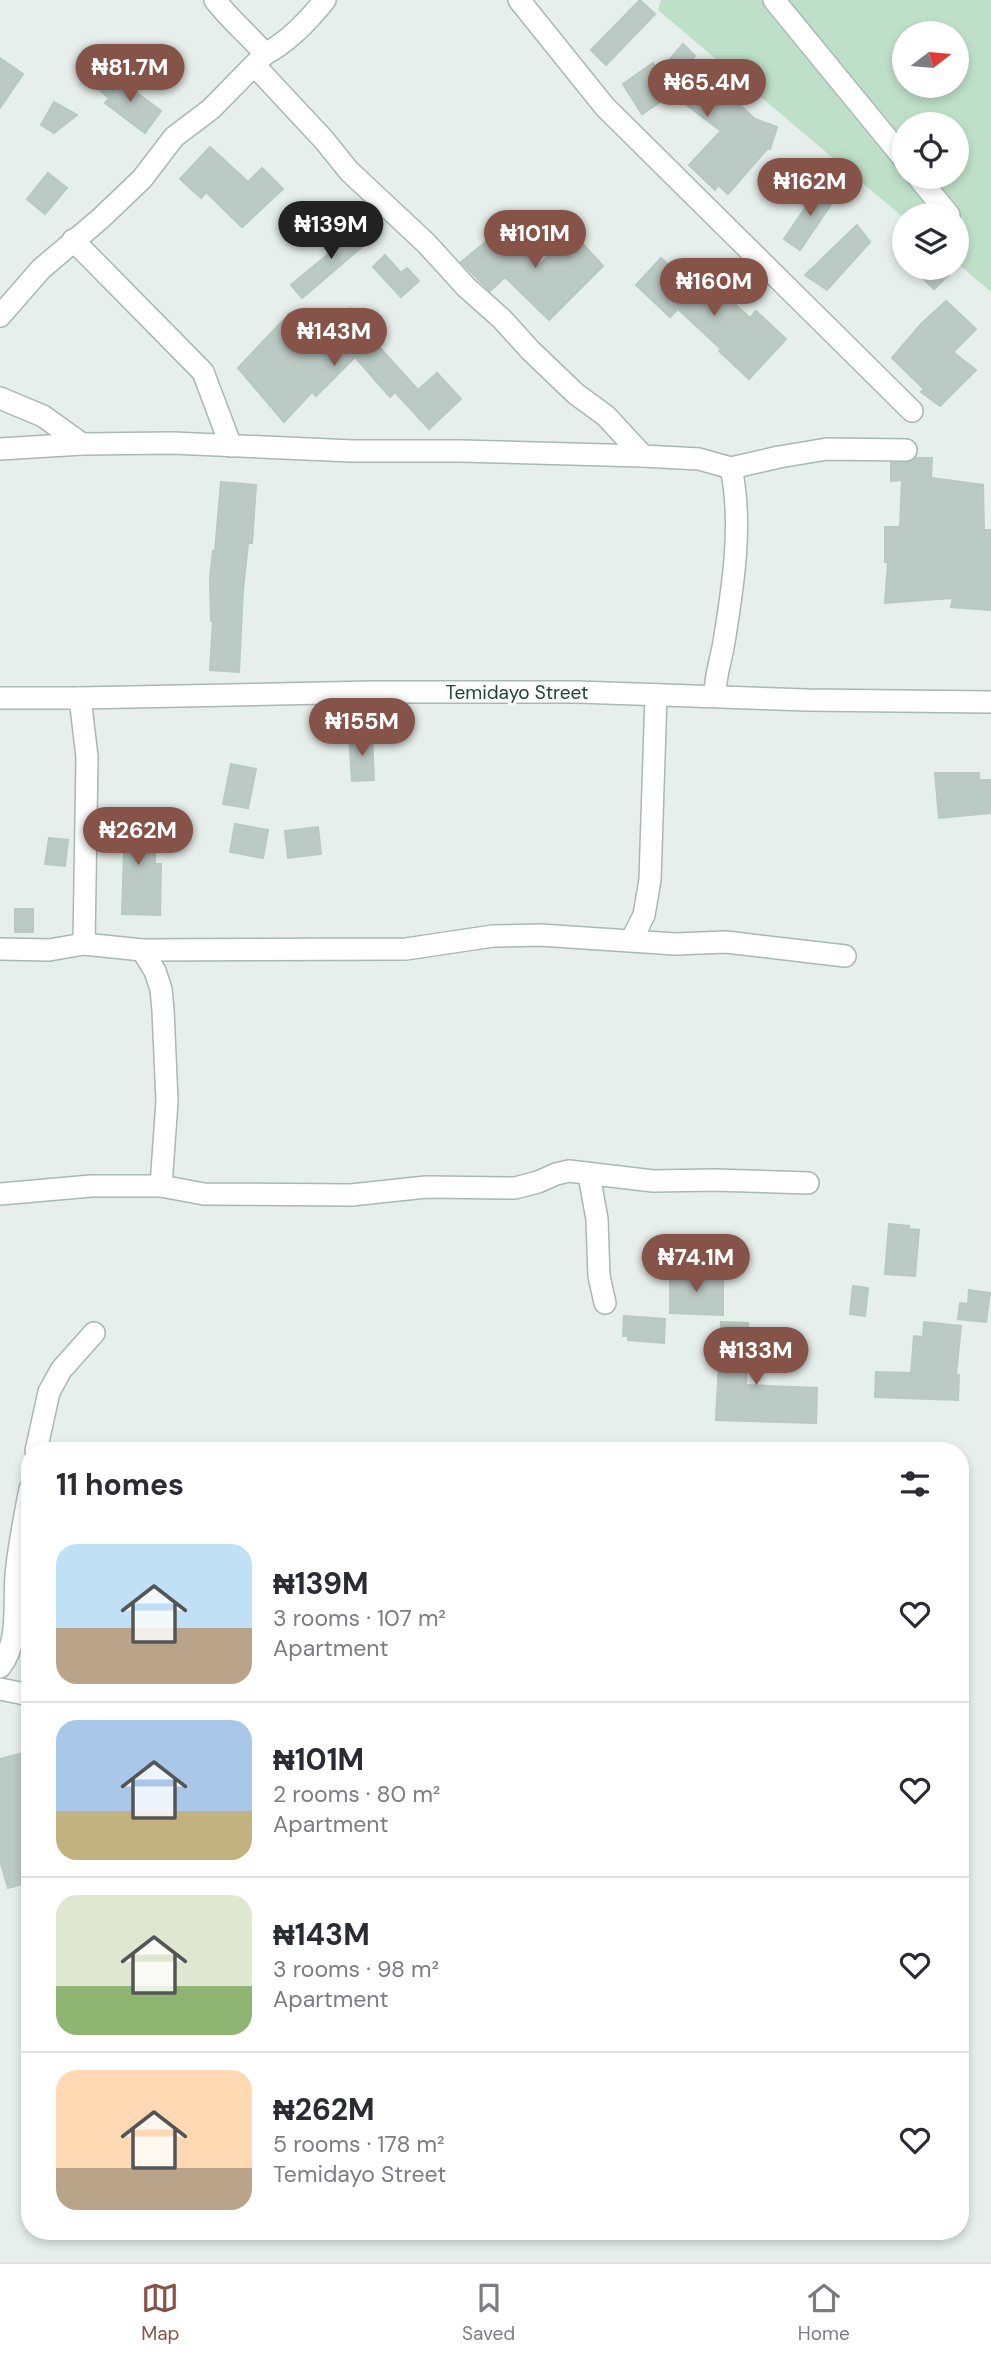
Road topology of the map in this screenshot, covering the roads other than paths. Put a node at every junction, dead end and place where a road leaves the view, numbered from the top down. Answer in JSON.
{"nodes":[{"id":1,"x":215,"y":0,"type":"edge"},
{"id":2,"x":325,"y":0,"type":"edge"},
{"id":3,"x":519,"y":0,"type":"edge"},
{"id":4,"x":774,"y":0,"type":"edge"},
{"id":5,"x":260,"y":60,"type":"junction"},
{"id":6,"x":892,"y":144,"type":"edge"},
{"id":7,"x":928,"y":189,"type":"edge"},
{"id":8,"x":939,"y":203,"type":"edge"},
{"id":9,"x":73,"y":240,"type":"junction"},
{"id":10,"x":0,"y":316,"type":"edge"},
{"id":11,"x":0,"y":398,"type":"edge"},
{"id":12,"x":912,"y":411,"type":"dead end"},
{"id":13,"x":82,"y":444,"type":"junction"},
{"id":14,"x":231,"y":446,"type":"junction"},
{"id":15,"x":0,"y":449,"type":"edge"},
{"id":16,"x":905,"y":450,"type":"dead end"},
{"id":17,"x":643,"y":456,"type":"junction"},
{"id":18,"x":731,"y":468,"type":"junction"},
{"id":19,"x":656,"y":695,"type":"junction"},
{"id":20,"x":715,"y":695,"type":"junction"},
{"id":21,"x":0,"y":698,"type":"edge"},
{"id":22,"x":80,"y":698,"type":"junction"},
{"id":23,"x":991,"y":702,"type":"edge"},
{"id":24,"x":632,"y":939,"type":"junction"},
{"id":25,"x":84,"y":944,"type":"junction"},
{"id":26,"x":0,"y":949,"type":"edge"},
{"id":27,"x":142,"y":950,"type":"junction"},
{"id":28,"x":845,"y":956,"type":"dead end"},
{"id":29,"x":589,"y":1175,"type":"junction"},
{"id":30,"x":808,"y":1182,"type":"dead end"},
{"id":31,"x":161,"y":1186,"type":"junction"},
{"id":32,"x":0,"y":1194,"type":"edge"},
{"id":33,"x":605,"y":1303,"type":"dead end"},
{"id":34,"x":94,"y":1334,"type":"dead end"},
{"id":35,"x":38,"y":1442,"type":"edge"},
{"id":36,"x":21,"y":1539,"type":"edge"},
{"id":37,"x":0,"y":1667,"type":"edge"},
{"id":38,"x":0,"y":1689,"type":"edge"},
{"id":39,"x":21,"y":1693,"type":"edge"}],
"edges":[{"from":1,"to":5,"type":"street"},
{"from":2,"to":5,"type":"street"},
{"from":3,"to":12,"type":"street"},
{"from":4,"to":6,"type":"street"},
{"from":5,"to":9,"type":"street"},
{"from":5,"to":17,"type":"street"},
{"from":7,"to":8,"type":"street"},
{"from":9,"to":10,"type":"street"},
{"from":9,"to":14,"type":"street"},
{"from":11,"to":13,"type":"street"},
{"from":13,"to":14,"type":"street"},
{"from":13,"to":15,"type":"street"},
{"from":14,"to":17,"type":"street"},
{"from":16,"to":18,"type":"street"},
{"from":17,"to":18,"type":"street"},
{"from":18,"to":20,"type":"street"},
{"from":19,"to":20,"type":"street","name":"Temidayo Street"},
{"from":19,"to":22,"type":"street","name":"Temidayo Street"},
{"from":19,"to":24,"type":"street"},
{"from":20,"to":23,"type":"street","name":"Temidayo Street"},
{"from":21,"to":22,"type":"street","name":"Temidayo Street"},
{"from":22,"to":25,"type":"street"},
{"from":24,"to":27,"type":"street"},
{"from":24,"to":28,"type":"street"},
{"from":25,"to":26,"type":"street"},
{"from":25,"to":27,"type":"street"},
{"from":27,"to":31,"type":"street"},
{"from":29,"to":30,"type":"street"},
{"from":29,"to":31,"type":"street"},
{"from":29,"to":33,"type":"street"},
{"from":31,"to":32,"type":"street"},
{"from":34,"to":35,"type":"street"},
{"from":36,"to":37,"type":"street"},
{"from":38,"to":39,"type":"street"}]}
